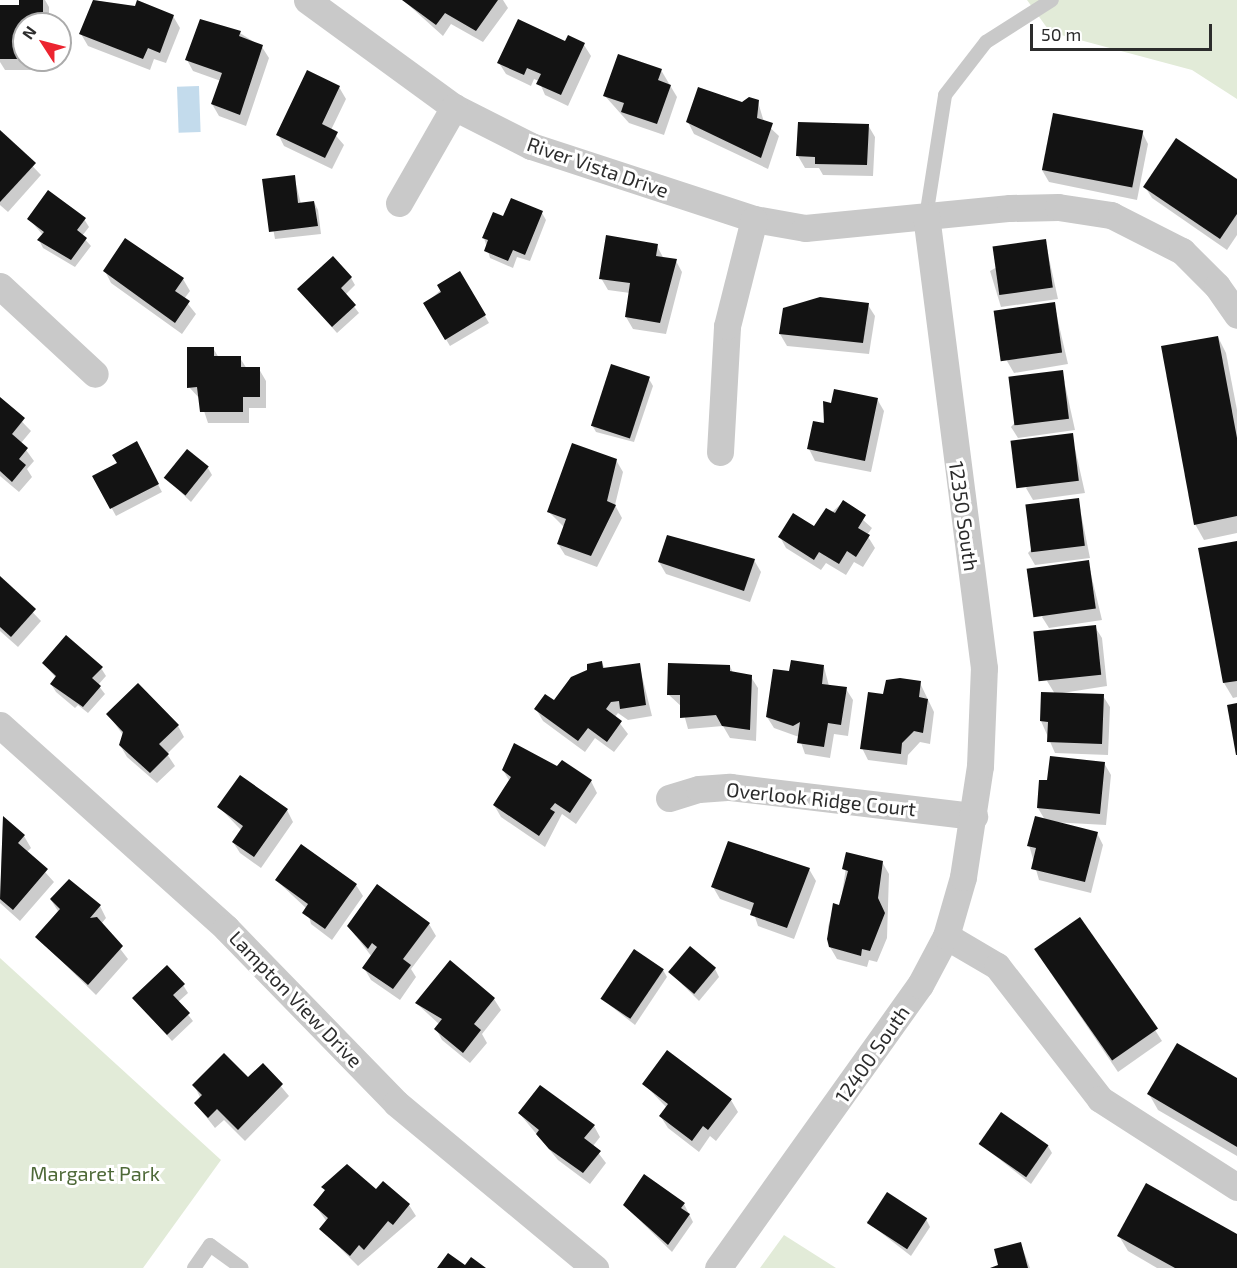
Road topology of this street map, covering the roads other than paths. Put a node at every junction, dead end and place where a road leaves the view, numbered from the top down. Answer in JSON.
{"nodes":[{"id":1,"x":307,"y":0,"type":"edge"},
{"id":2,"x":1052,"y":0,"type":"edge"},
{"id":3,"x":454,"y":107,"type":"junction"},
{"id":4,"x":399,"y":203,"type":"dead end"},
{"id":5,"x":927,"y":217,"type":"junction"},
{"id":6,"x":754,"y":219,"type":"junction"},
{"id":7,"x":0,"y":286,"type":"edge"},
{"id":8,"x":1237,"y":315,"type":"edge"},
{"id":9,"x":95,"y":374,"type":"dead end"},
{"id":10,"x":720,"y":452,"type":"dead end"},
{"id":11,"x":0,"y":725,"type":"edge"},
{"id":12,"x":669,"y":798,"type":"dead end"},
{"id":13,"x":974,"y":816,"type":"junction"},
{"id":14,"x":946,"y":936,"type":"junction"},
{"id":15,"x":1237,"y":1187,"type":"edge"},
{"id":16,"x":194,"y":1268,"type":"edge"},
{"id":17,"x":242,"y":1268,"type":"edge"},
{"id":18,"x":595,"y":1268,"type":"edge"},
{"id":19,"x":718,"y":1268,"type":"edge"}],
"edges":[{"from":1,"to":3,"type":"street","name":"River Vista Drive"},
{"from":2,"to":5,"type":"lane"},
{"from":3,"to":4,"type":"street"},
{"from":3,"to":6,"type":"street","name":"River Vista Drive"},
{"from":5,"to":6,"type":"street","name":"River Vista Drive"},
{"from":5,"to":8,"type":"street","name":"River Vista Drive"},
{"from":5,"to":13,"type":"street","name":"12350 South"},
{"from":6,"to":10,"type":"street"},
{"from":7,"to":9,"type":"street"},
{"from":11,"to":18,"type":"street","name":"Lampton View Drive"},
{"from":12,"to":13,"type":"street","name":"Overlook Ridge Court"},
{"from":13,"to":14,"type":"street","name":"12400 South"},
{"from":14,"to":15,"type":"street"},
{"from":14,"to":19,"type":"street","name":"12400 South"},
{"from":16,"to":17,"type":"lane"}]}
